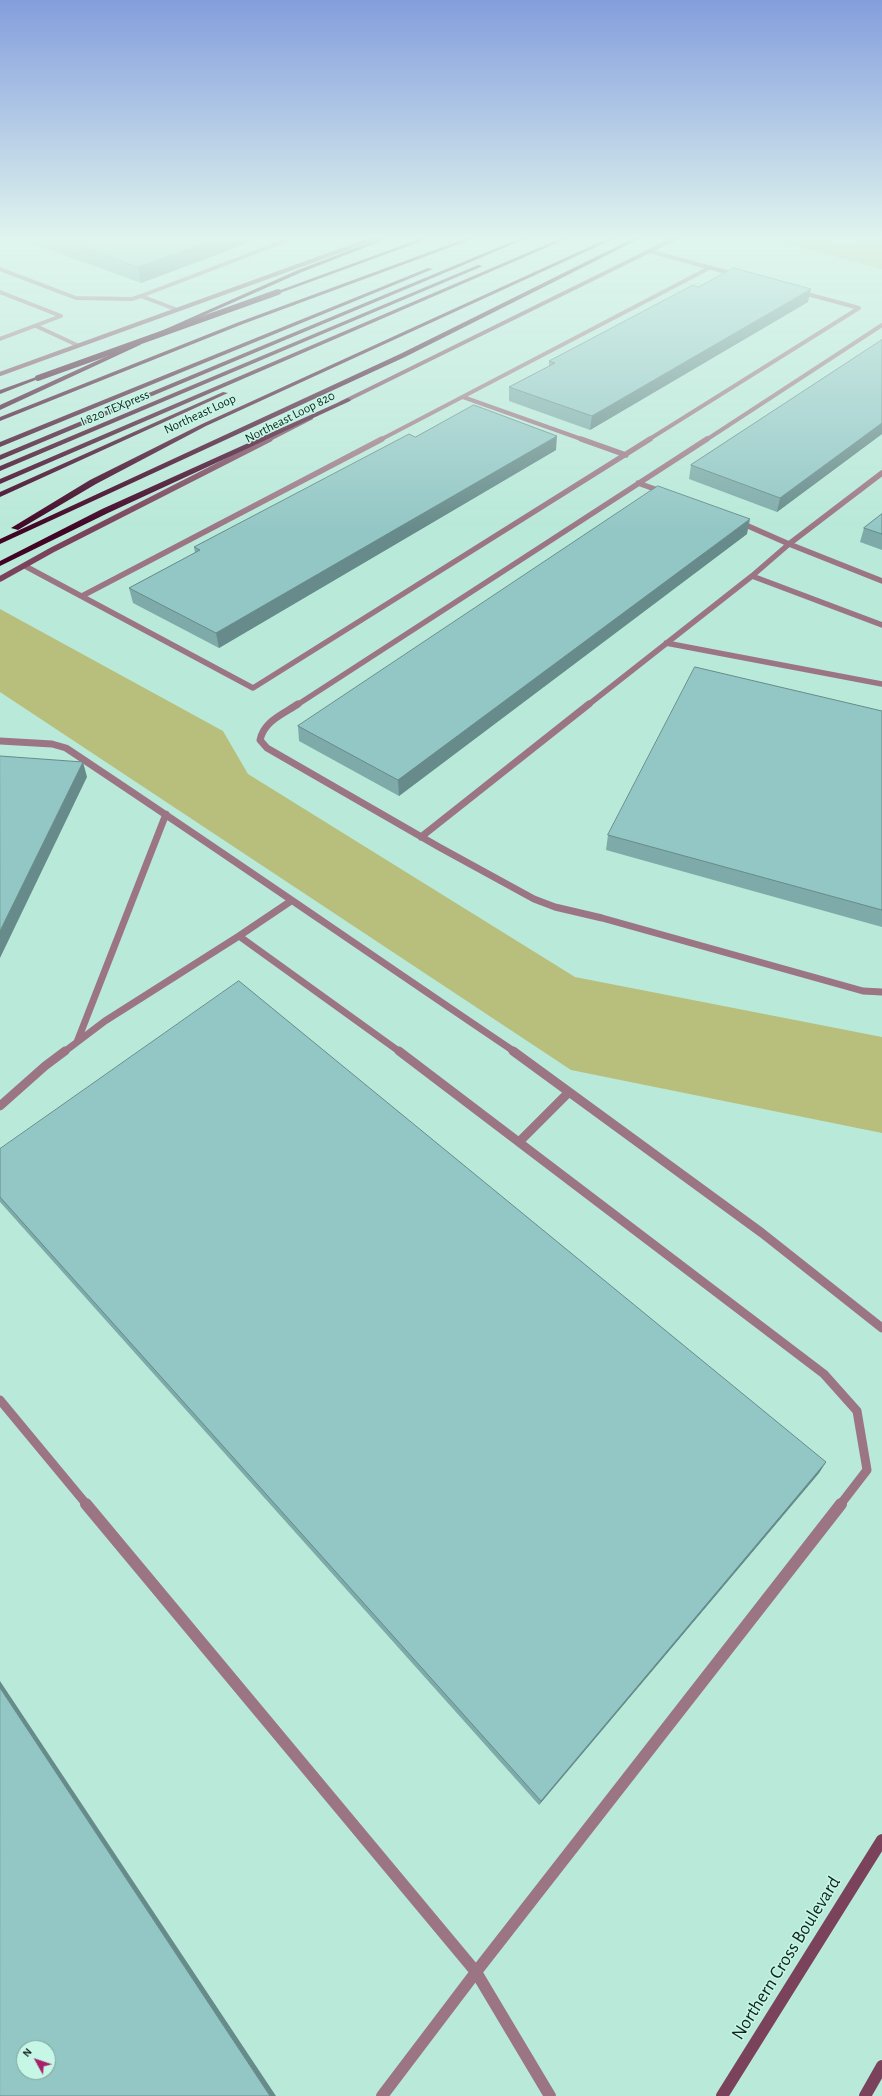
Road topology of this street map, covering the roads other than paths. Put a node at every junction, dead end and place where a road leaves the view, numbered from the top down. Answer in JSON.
{"nodes":[{"id":1,"x":12,"y":335,"type":"edge"},
{"id":2,"x":55,"y":335,"type":"edge"},
{"id":3,"x":105,"y":335,"type":"edge"},
{"id":4,"x":158,"y":335,"type":"edge"},
{"id":5,"x":159,"y":335,"type":"edge"},
{"id":6,"x":211,"y":335,"type":"edge"},
{"id":7,"x":271,"y":335,"type":"edge"},
{"id":8,"x":294,"y":335,"type":"edge"},
{"id":9,"x":318,"y":335,"type":"edge"},
{"id":10,"x":341,"y":335,"type":"edge"},
{"id":11,"x":348,"y":335,"type":"edge"},
{"id":12,"x":400,"y":335,"type":"edge"},
{"id":13,"x":443,"y":335,"type":"edge"},
{"id":14,"x":480,"y":335,"type":"edge"},
{"id":15,"x":583,"y":335,"type":"edge"},
{"id":16,"x":816,"y":335,"type":"edge"},
{"id":17,"x":867,"y":335,"type":"edge"},
{"id":18,"x":0,"y":339,"type":"edge"},
{"id":19,"x":77,"y":345,"type":"junction"},
{"id":20,"x":0,"y":374,"type":"edge"},
{"id":21,"x":172,"y":374,"type":"junction"},
{"id":22,"x":0,"y":392,"type":"edge"},
{"id":23,"x":463,"y":397,"type":"junction"},
{"id":24,"x":348,"y":400,"type":"junction"},
{"id":25,"x":0,"y":408,"type":"edge"},
{"id":26,"x":0,"y":419,"type":"edge"},
{"id":27,"x":0,"y":438,"type":"edge"},
{"id":28,"x":0,"y":445,"type":"edge"},
{"id":29,"x":626,"y":455,"type":"junction"},
{"id":30,"x":0,"y":458,"type":"edge"},
{"id":31,"x":0,"y":469,"type":"edge"},
{"id":32,"x":882,"y":473,"type":"edge"},
{"id":33,"x":0,"y":482,"type":"edge"},
{"id":34,"x":638,"y":483,"type":"junction"},
{"id":35,"x":667,"y":494,"type":"edge"},
{"id":36,"x":0,"y":495,"type":"edge"},
{"id":37,"x":732,"y":518,"type":"edge"},
{"id":38,"x":0,"y":537,"type":"edge"},
{"id":39,"x":0,"y":542,"type":"edge"},
{"id":40,"x":789,"y":544,"type":"junction"},
{"id":41,"x":0,"y":564,"type":"edge"},
{"id":42,"x":25,"y":566,"type":"junction"},
{"id":43,"x":752,"y":576,"type":"junction"},
{"id":44,"x":0,"y":579,"type":"edge"},
{"id":45,"x":882,"y":582,"type":"edge"},
{"id":46,"x":82,"y":596,"type":"junction"},
{"id":47,"x":882,"y":625,"type":"edge"},
{"id":48,"x":666,"y":643,"type":"junction"},
{"id":49,"x":882,"y":684,"type":"edge"},
{"id":50,"x":0,"y":741,"type":"edge"},
{"id":51,"x":166,"y":814,"type":"junction"},
{"id":52,"x":421,"y":837,"type":"junction"},
{"id":53,"x":291,"y":901,"type":"junction"},
{"id":54,"x":239,"y":936,"type":"junction"},
{"id":55,"x":882,"y":992,"type":"edge"},
{"id":56,"x":77,"y":1042,"type":"junction"},
{"id":57,"x":569,"y":1092,"type":"junction"},
{"id":58,"x":0,"y":1106,"type":"edge"},
{"id":59,"x":519,"y":1142,"type":"junction"},
{"id":60,"x":882,"y":1328,"type":"edge"},
{"id":61,"x":0,"y":1400,"type":"edge"},
{"id":62,"x":882,"y":1840,"type":"edge"},
{"id":63,"x":476,"y":1972,"type":"junction"},
{"id":64,"x":882,"y":2066,"type":"edge"},
{"id":65,"x":382,"y":2096,"type":"edge"},
{"id":66,"x":550,"y":2096,"type":"edge"},
{"id":67,"x":722,"y":2096,"type":"edge"},
{"id":68,"x":865,"y":2096,"type":"edge"}],
"edges":[{"from":1,"to":18,"type":"lane"},
{"from":2,"to":19,"type":"lane"},
{"from":3,"to":19,"type":"main road"},
{"from":4,"to":25,"type":"highway"},
{"from":5,"to":22,"type":"highway","bridge":true},
{"from":6,"to":26,"type":"highway"},
{"from":7,"to":21,"type":"highway"},
{"from":8,"to":30,"type":"highway","name":"I 820 TEXpress"},
{"from":9,"to":31,"type":"highway","name":"I 820 TEXpress"},
{"from":10,"to":33,"type":"highway"},
{"from":11,"to":36,"type":"highway"},
{"from":12,"to":38,"type":"highway","name":"Northeast Loop"},
{"from":13,"to":39,"type":"highway"},
{"from":14,"to":24,"type":"main road","name":"Northeast Loop 820"},
{"from":15,"to":23,"type":"lane"},
{"from":16,"to":29,"type":"lane"},
{"from":17,"to":34,"type":"lane"},
{"from":19,"to":20,"type":"main road"},
{"from":21,"to":27,"type":"highway"},
{"from":21,"to":28,"type":"highway"},
{"from":23,"to":29,"type":"lane"},
{"from":23,"to":46,"type":"lane"},
{"from":24,"to":41,"type":"highway"},
{"from":24,"to":42,"type":"main road","name":"Northeast Loop 820"},
{"from":29,"to":46,"type":"lane"},
{"from":32,"to":40,"type":"lane"},
{"from":34,"to":35,"type":"lane"},
{"from":34,"to":52,"type":"lane"},
{"from":37,"to":40,"type":"lane"},
{"from":40,"to":43,"type":"lane"},
{"from":40,"to":45,"type":"lane"},
{"from":42,"to":44,"type":"main road","name":"Northeast Loop 820"},
{"from":42,"to":46,"type":"lane"},
{"from":43,"to":47,"type":"lane"},
{"from":43,"to":48,"type":"lane"},
{"from":48,"to":49,"type":"lane"},
{"from":48,"to":52,"type":"lane"},
{"from":50,"to":51,"type":"lane"},
{"from":51,"to":53,"type":"lane"},
{"from":51,"to":56,"type":"lane"},
{"from":52,"to":55,"type":"lane"},
{"from":53,"to":54,"type":"lane"},
{"from":53,"to":57,"type":"lane"},
{"from":54,"to":56,"type":"lane"},
{"from":54,"to":59,"type":"lane"},
{"from":56,"to":58,"type":"lane"},
{"from":57,"to":59,"type":"lane"},
{"from":57,"to":60,"type":"lane"},
{"from":59,"to":63,"type":"lane"},
{"from":61,"to":63,"type":"lane"},
{"from":62,"to":67,"type":"main road","name":"Northern Cross Boulevard"},
{"from":63,"to":65,"type":"lane"},
{"from":63,"to":66,"type":"lane"},
{"from":64,"to":68,"type":"main road"}]}
